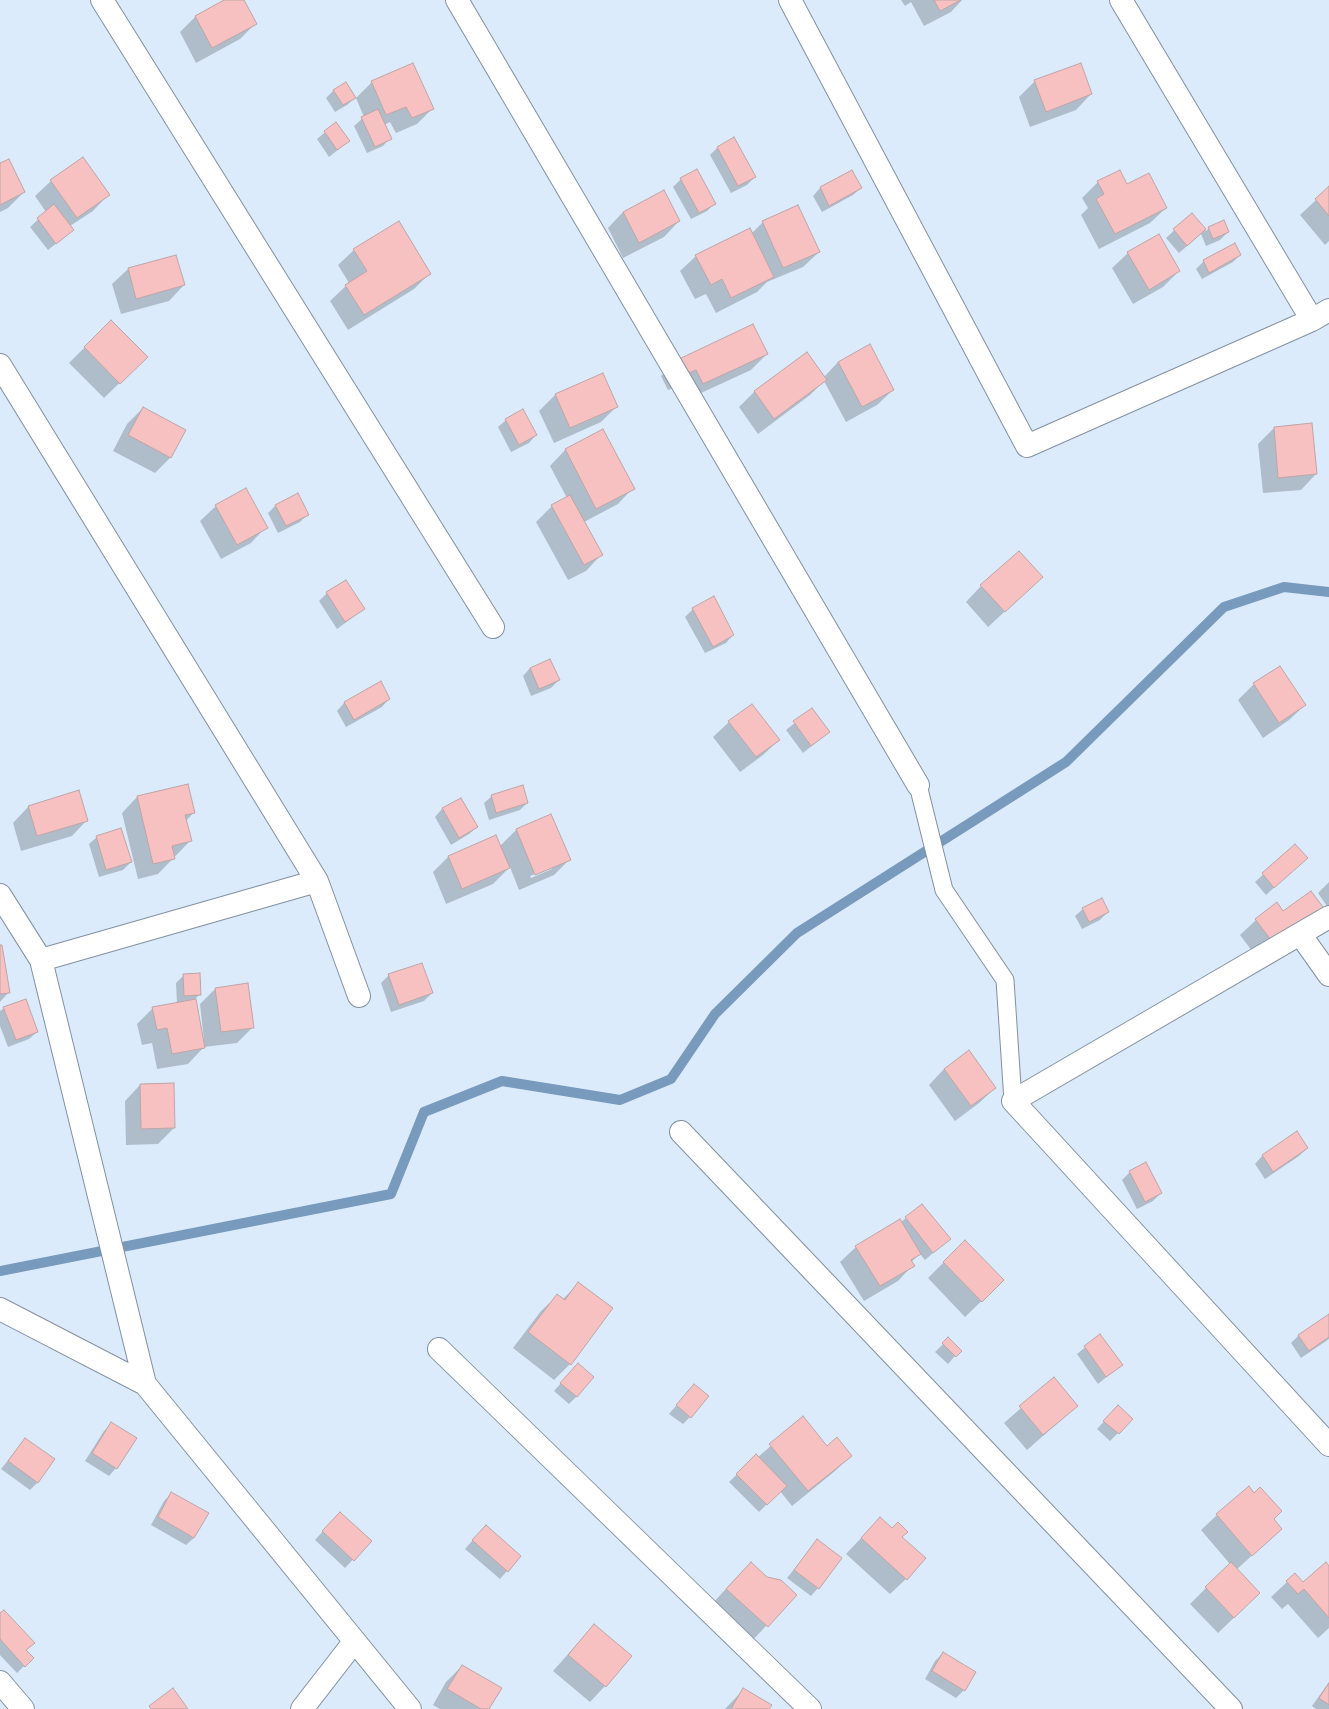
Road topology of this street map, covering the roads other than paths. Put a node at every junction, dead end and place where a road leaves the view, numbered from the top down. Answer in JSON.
{"nodes":[{"id":1,"x":102,"y":0,"type":"edge"},
{"id":2,"x":458,"y":0,"type":"edge"},
{"id":3,"x":790,"y":0,"type":"edge"},
{"id":4,"x":1121,"y":0,"type":"edge"},
{"id":5,"x":1321,"y":315,"type":"edge"},
{"id":6,"x":0,"y":365,"type":"edge"},
{"id":7,"x":493,"y":627,"type":"dead end"},
{"id":8,"x":918,"y":786,"type":"joint"},
{"id":9,"x":317,"y":881,"type":"junction"},
{"id":10,"x":0,"y":895,"type":"edge"},
{"id":11,"x":1329,"y":917,"type":"edge"},
{"id":12,"x":1300,"y":934,"type":"junction"},
{"id":13,"x":41,"y":960,"type":"junction"},
{"id":14,"x":1329,"y":975,"type":"edge"},
{"id":15,"x":358,"y":996,"type":"dead end"},
{"id":16,"x":1013,"y":1101,"type":"junction"},
{"id":17,"x":681,"y":1132,"type":"dead end"},
{"id":18,"x":0,"y":1309,"type":"edge"},
{"id":19,"x":439,"y":1349,"type":"dead end"},
{"id":20,"x":145,"y":1384,"type":"junction"},
{"id":21,"x":1329,"y":1444,"type":"edge"},
{"id":22,"x":354,"y":1642,"type":"junction"},
{"id":23,"x":0,"y":1682,"type":"edge"},
{"id":24,"x":23,"y":1709,"type":"edge"},
{"id":25,"x":302,"y":1709,"type":"edge"},
{"id":26,"x":410,"y":1709,"type":"edge"},
{"id":27,"x":810,"y":1709,"type":"edge"},
{"id":28,"x":1231,"y":1709,"type":"edge"}],
"edges":[{"from":1,"to":7,"type":"street"},
{"from":2,"to":8,"type":"street"},
{"from":3,"to":5,"type":"street"},
{"from":4,"to":5,"type":"street"},
{"from":6,"to":9,"type":"street"},
{"from":8,"to":16,"type":"lane"},
{"from":9,"to":13,"type":"street"},
{"from":9,"to":15,"type":"street"},
{"from":10,"to":13,"type":"street"},
{"from":11,"to":12,"type":"street"},
{"from":12,"to":14,"type":"street"},
{"from":12,"to":16,"type":"street"},
{"from":13,"to":20,"type":"street"},
{"from":16,"to":21,"type":"street"},
{"from":17,"to":28,"type":"street"},
{"from":18,"to":20,"type":"street"},
{"from":19,"to":27,"type":"street"},
{"from":20,"to":22,"type":"street"},
{"from":22,"to":25,"type":"street"},
{"from":22,"to":26,"type":"street"},
{"from":23,"to":24,"type":"street"}]}
